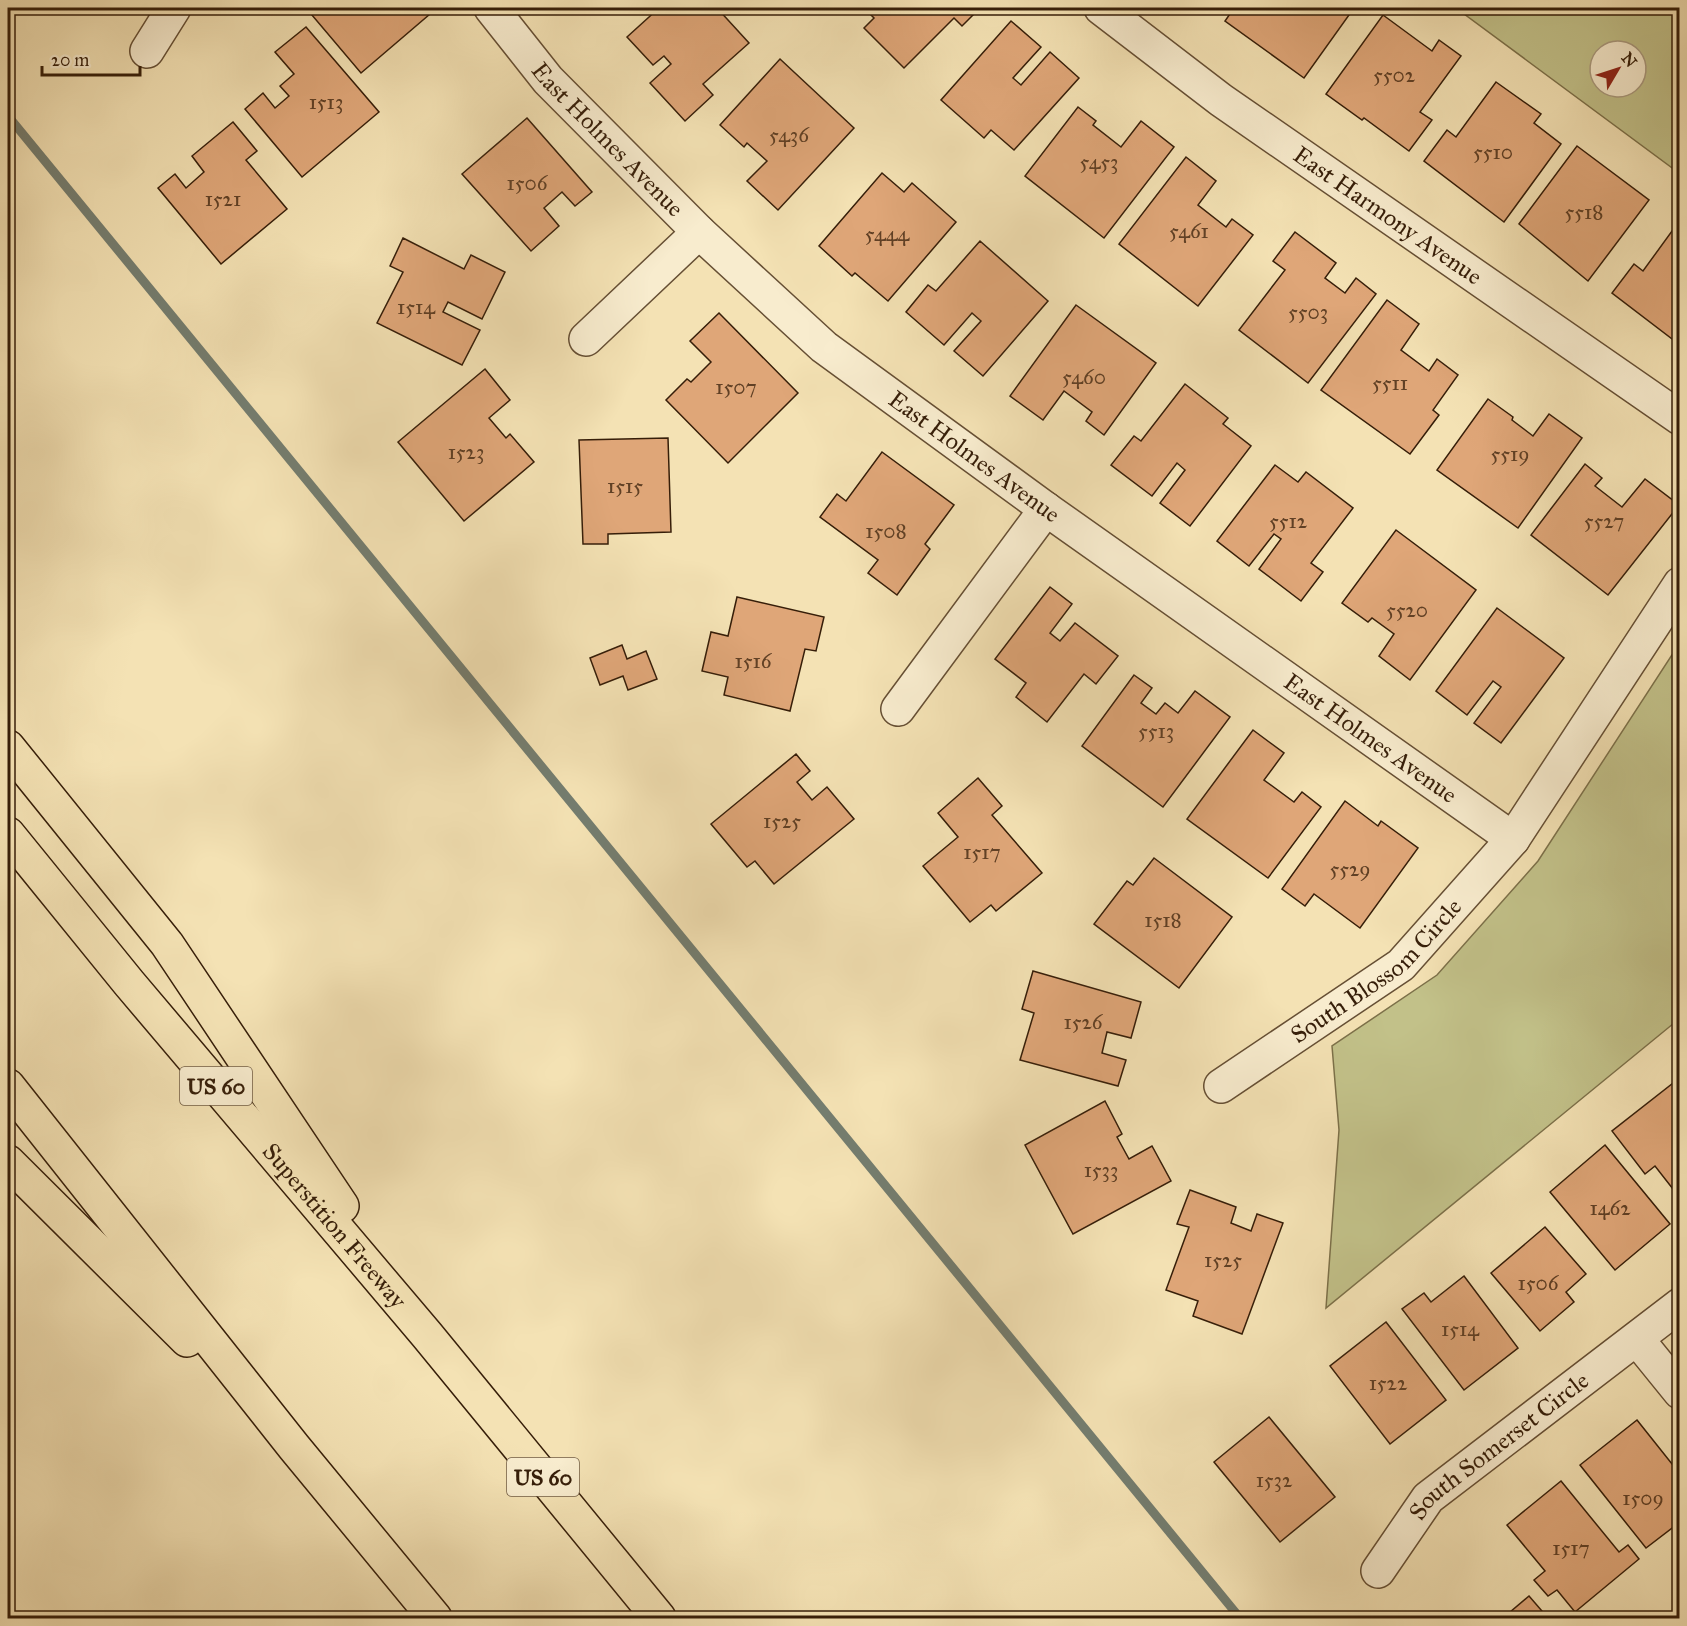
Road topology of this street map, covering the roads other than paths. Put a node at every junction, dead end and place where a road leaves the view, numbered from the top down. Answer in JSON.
{"nodes":[{"id":1,"x":174,"y":8,"type":"edge"},
{"id":2,"x":491,"y":8,"type":"edge"},
{"id":3,"x":1101,"y":8,"type":"edge"},
{"id":4,"x":147,"y":51,"type":"dead end"},
{"id":5,"x":699,"y":232,"type":"junction"},
{"id":6,"x":586,"y":339,"type":"dead end"},
{"id":7,"x":1680,"y":418,"type":"edge"},
{"id":8,"x":1046,"y":510,"type":"junction"},
{"id":9,"x":1680,"y":584,"type":"edge"},
{"id":10,"x":897,"y":709,"type":"dead end"},
{"id":11,"x":8,"y":747,"type":"edge"},
{"id":12,"x":8,"y":834,"type":"edge"},
{"id":13,"x":1513,"y":839,"type":"junction"},
{"id":14,"x":8,"y":1086,"type":"edge"},
{"id":15,"x":1221,"y":1086,"type":"dead end"},
{"id":16,"x":8,"y":1162,"type":"edge"},
{"id":17,"x":1680,"y":1305,"type":"edge"},
{"id":18,"x":427,"y":1335,"type":"junction"},
{"id":19,"x":1637,"y":1339,"type":"junction"},
{"id":20,"x":1680,"y":1392,"type":"edge"},
{"id":21,"x":294,"y":1447,"type":"junction"},
{"id":22,"x":1378,"y":1571,"type":"dead end"},
{"id":23,"x":435,"y":1618,"type":"edge"},
{"id":24,"x":659,"y":1618,"type":"edge"}],
"edges":[{"from":1,"to":4,"type":"street"},
{"from":2,"to":5,"type":"street","name":"East Holmes Avenue"},
{"from":3,"to":7,"type":"street","name":"East Harmony Avenue"},
{"from":5,"to":6,"type":"street"},
{"from":5,"to":8,"type":"street","name":"East Holmes Avenue"},
{"from":8,"to":10,"type":"street"},
{"from":8,"to":13,"type":"street","name":"East Holmes Avenue"},
{"from":9,"to":13,"type":"street","name":"South Blossom Circle"},
{"from":11,"to":18,"type":"highway"},
{"from":12,"to":18,"type":"highway","name":"Superstition Freeway","number":"US 60"},
{"from":13,"to":15,"type":"street","name":"South Blossom Circle"},
{"from":14,"to":21,"type":"highway"},
{"from":16,"to":21,"type":"highway"},
{"from":17,"to":19,"type":"street","name":"South Somerset Circle"},
{"from":18,"to":24,"type":"highway","name":"Superstition Freeway","number":"US 60"},
{"from":19,"to":20,"type":"street"},
{"from":19,"to":22,"type":"street","name":"South Somerset Circle"},
{"from":21,"to":23,"type":"highway"}]}
